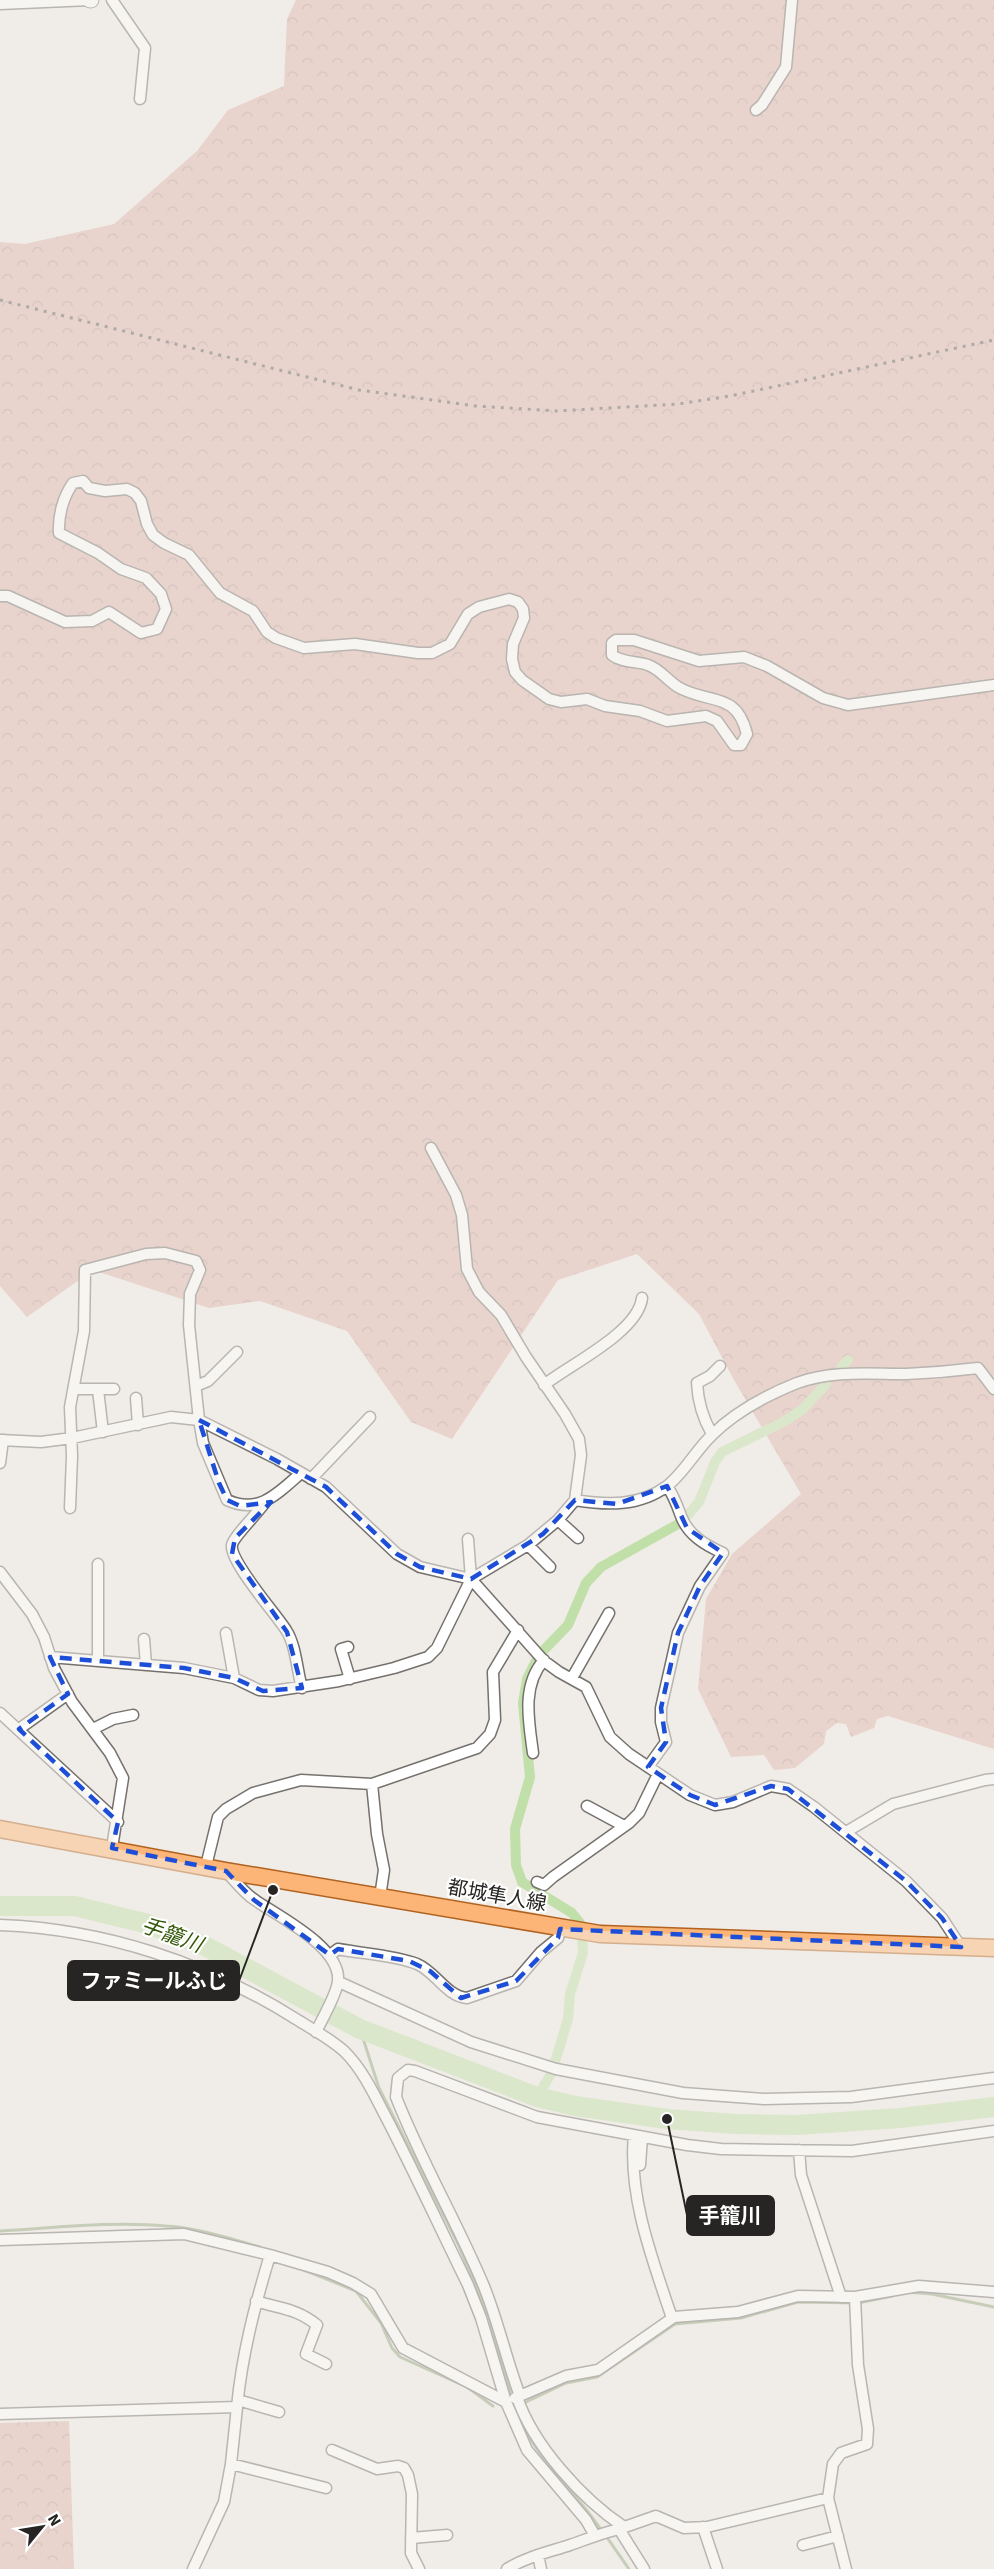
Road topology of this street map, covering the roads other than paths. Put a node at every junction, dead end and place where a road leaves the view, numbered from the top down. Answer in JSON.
{"nodes":[{"id":1,"x":91,"y":0,"type":"edge"},
{"id":2,"x":112,"y":0,"type":"edge"},
{"id":3,"x":792,"y":0,"type":"edge"},
{"id":4,"x":0,"y":4,"type":"edge"},
{"id":5,"x":140,"y":99,"type":"dead end"},
{"id":6,"x":756,"y":110,"type":"dead end"},
{"id":7,"x":0,"y":596,"type":"edge"},
{"id":8,"x":994,"y":685,"type":"edge"},
{"id":9,"x":431,"y":1148,"type":"dead end"},
{"id":10,"x":642,"y":1298,"type":"dead end"},
{"id":11,"x":237,"y":1352,"type":"dead end"},
{"id":12,"x":720,"y":1366,"type":"dead end"},
{"id":13,"x":544,"y":1385,"type":"junction"},
{"id":14,"x":196,"y":1386,"type":"junction"},
{"id":15,"x":74,"y":1389,"type":"junction"},
{"id":16,"x":114,"y":1389,"type":"dead end"},
{"id":17,"x":994,"y":1389,"type":"edge"},
{"id":18,"x":98,"y":1390,"type":"junction"},
{"id":19,"x":136,"y":1398,"type":"dead end"},
{"id":20,"x":370,"y":1417,"type":"dead end"},
{"id":21,"x":199,"y":1420,"type":"junction"},
{"id":22,"x":138,"y":1425,"type":"junction"},
{"id":23,"x":103,"y":1432,"type":"junction"},
{"id":24,"x":712,"y":1434,"type":"junction"},
{"id":25,"x":72,"y":1438,"type":"junction"},
{"id":26,"x":1,"y":1440,"type":"edge"},
{"id":27,"x":0,"y":1463,"type":"edge"},
{"id":28,"x":301,"y":1473,"type":"junction"},
{"id":29,"x":311,"y":1479,"type":"junction"},
{"id":30,"x":667,"y":1486,"type":"junction"},
{"id":31,"x":575,"y":1500,"type":"junction"},
{"id":32,"x":266,"y":1501,"type":"junction"},
{"id":33,"x":70,"y":1508,"type":"dead end"},
{"id":34,"x":558,"y":1520,"type":"junction"},
{"id":35,"x":578,"y":1538,"type":"dead end"},
{"id":36,"x":468,"y":1539,"type":"dead end"},
{"id":37,"x":528,"y":1545,"type":"junction"},
{"id":38,"x":98,"y":1564,"type":"dead end"},
{"id":39,"x":550,"y":1567,"type":"dead end"},
{"id":40,"x":0,"y":1572,"type":"edge"},
{"id":41,"x":471,"y":1579,"type":"junction"},
{"id":42,"x":609,"y":1613,"type":"dead end"},
{"id":43,"x":518,"y":1630,"type":"junction"},
{"id":44,"x":226,"y":1633,"type":"dead end"},
{"id":45,"x":144,"y":1638,"type":"dead end"},
{"id":46,"x":348,"y":1647,"type":"dead end"},
{"id":47,"x":51,"y":1657,"type":"junction"},
{"id":48,"x":544,"y":1660,"type":"junction"},
{"id":49,"x":98,"y":1661,"type":"junction"},
{"id":50,"x":146,"y":1665,"type":"junction"},
{"id":51,"x":234,"y":1678,"type":"junction"},
{"id":52,"x":572,"y":1678,"type":"junction"},
{"id":53,"x":350,"y":1679,"type":"junction"},
{"id":54,"x":302,"y":1688,"type":"junction"},
{"id":55,"x":68,"y":1694,"type":"junction"},
{"id":56,"x":0,"y":1713,"type":"edge"},
{"id":57,"x":133,"y":1715,"type":"dead end"},
{"id":58,"x":19,"y":1729,"type":"junction"},
{"id":59,"x":93,"y":1729,"type":"junction"},
{"id":60,"x":533,"y":1753,"type":"dead end"},
{"id":61,"x":648,"y":1767,"type":"junction"},
{"id":62,"x":658,"y":1774,"type":"junction"},
{"id":63,"x":994,"y":1779,"type":"edge"},
{"id":64,"x":372,"y":1784,"type":"junction"},
{"id":65,"x":588,"y":1806,"type":"dead end"},
{"id":66,"x":118,"y":1822,"type":"junction"},
{"id":67,"x":624,"y":1826,"type":"junction"},
{"id":68,"x":0,"y":1828,"type":"edge"},
{"id":69,"x":846,"y":1832,"type":"junction"},
{"id":70,"x":112,"y":1848,"type":"junction"},
{"id":71,"x":206,"y":1866,"type":"junction"},
{"id":72,"x":226,"y":1870,"type":"junction"},
{"id":73,"x":537,"y":1882,"type":"dead end"},
{"id":74,"x":380,"y":1897,"type":"junction"},
{"id":75,"x":0,"y":1925,"type":"edge"},
{"id":76,"x":561,"y":1929,"type":"junction"},
{"id":77,"x":960,"y":1947,"type":"junction"},
{"id":78,"x":994,"y":1948,"type":"edge"},
{"id":79,"x":330,"y":1955,"type":"junction"},
{"id":80,"x":339,"y":1982,"type":"junction"},
{"id":81,"x":316,"y":2032,"type":"junction"},
{"id":82,"x":994,"y":2078,"type":"edge"},
{"id":83,"x":994,"y":2131,"type":"edge"},
{"id":84,"x":638,"y":2136,"type":"junction"},
{"id":85,"x":799,"y":2150,"type":"junction"},
{"id":86,"x":0,"y":2240,"type":"edge"},
{"id":87,"x":270,"y":2254,"type":"junction"},
{"id":88,"x":994,"y":2292,"type":"edge"},
{"id":89,"x":841,"y":2297,"type":"junction"},
{"id":90,"x":855,"y":2299,"type":"junction"},
{"id":91,"x":256,"y":2301,"type":"junction"},
{"id":92,"x":675,"y":2317,"type":"junction"},
{"id":93,"x":326,"y":2364,"type":"dead end"},
{"id":94,"x":518,"y":2397,"type":"junction"},
{"id":95,"x":506,"y":2402,"type":"junction"},
{"id":96,"x":237,"y":2404,"type":"junction"},
{"id":97,"x":279,"y":2412,"type":"dead end"},
{"id":98,"x":0,"y":2414,"type":"edge"},
{"id":99,"x":332,"y":2450,"type":"dead end"},
{"id":100,"x":231,"y":2464,"type":"junction"},
{"id":101,"x":326,"y":2488,"type":"dead end"},
{"id":102,"x":828,"y":2498,"type":"junction"},
{"id":103,"x":703,"y":2527,"type":"junction"},
{"id":104,"x":619,"y":2528,"type":"junction"},
{"id":105,"x":595,"y":2534,"type":"junction"},
{"id":106,"x":447,"y":2535,"type":"dead end"},
{"id":107,"x":838,"y":2536,"type":"junction"},
{"id":108,"x":411,"y":2538,"type":"junction"},
{"id":109,"x":803,"y":2545,"type":"dead end"},
{"id":110,"x":538,"y":2555,"type":"junction"},
{"id":111,"x":193,"y":2569,"type":"edge"},
{"id":112,"x":419,"y":2569,"type":"edge"},
{"id":113,"x":507,"y":2569,"type":"edge"},
{"id":114,"x":541,"y":2569,"type":"edge"},
{"id":115,"x":644,"y":2569,"type":"edge"},
{"id":116,"x":717,"y":2569,"type":"edge"},
{"id":117,"x":846,"y":2569,"type":"edge"}],
"edges":[{"from":1,"to":4,"type":"street"},
{"from":2,"to":5,"type":"street"},
{"from":3,"to":6,"type":"street"},
{"from":7,"to":8,"type":"street"},
{"from":9,"to":13,"type":"street"},
{"from":10,"to":13,"type":"street"},
{"from":11,"to":14,"type":"street"},
{"from":12,"to":24,"type":"street"},
{"from":13,"to":31,"type":"street"},
{"from":14,"to":15,"type":"street"},
{"from":14,"to":21,"type":"street"},
{"from":15,"to":18,"type":"street"},
{"from":15,"to":25,"type":"street"},
{"from":16,"to":18,"type":"street"},
{"from":17,"to":24,"type":"street"},
{"from":18,"to":23,"type":"street"},
{"from":19,"to":22,"type":"street"},
{"from":20,"to":29,"type":"street"},
{"from":21,"to":22,"type":"street"},
{"from":21,"to":28,"type":"street"},
{"from":21,"to":32,"type":"street"},
{"from":22,"to":23,"type":"street"},
{"from":23,"to":25,"type":"street"},
{"from":24,"to":30,"type":"street"},
{"from":25,"to":26,"type":"street"},
{"from":25,"to":33,"type":"street"},
{"from":26,"to":27,"type":"street"},
{"from":28,"to":29,"type":"street"},
{"from":28,"to":32,"type":"street"},
{"from":29,"to":41,"type":"street"},
{"from":30,"to":31,"type":"street"},
{"from":30,"to":61,"type":"street"},
{"from":31,"to":34,"type":"street"},
{"from":32,"to":54,"type":"street"},
{"from":34,"to":35,"type":"street"},
{"from":34,"to":37,"type":"street"},
{"from":36,"to":41,"type":"street"},
{"from":37,"to":39,"type":"street"},
{"from":37,"to":41,"type":"street"},
{"from":38,"to":49,"type":"street"},
{"from":40,"to":47,"type":"street"},
{"from":41,"to":43,"type":"street"},
{"from":41,"to":53,"type":"street"},
{"from":42,"to":52,"type":"street"},
{"from":43,"to":48,"type":"street"},
{"from":43,"to":64,"type":"street"},
{"from":44,"to":51,"type":"street"},
{"from":45,"to":50,"type":"street"},
{"from":46,"to":53,"type":"street"},
{"from":47,"to":49,"type":"street"},
{"from":47,"to":55,"type":"street"},
{"from":48,"to":52,"type":"street"},
{"from":48,"to":60,"type":"street"},
{"from":49,"to":50,"type":"street"},
{"from":50,"to":51,"type":"street"},
{"from":51,"to":54,"type":"street"},
{"from":52,"to":61,"type":"street"},
{"from":53,"to":54,"type":"street"},
{"from":55,"to":58,"type":"street"},
{"from":55,"to":59,"type":"street"},
{"from":56,"to":58,"type":"street"},
{"from":57,"to":59,"type":"street"},
{"from":58,"to":66,"type":"street"},
{"from":59,"to":66,"type":"street"},
{"from":61,"to":62,"type":"street"},
{"from":62,"to":67,"type":"street"},
{"from":62,"to":69,"type":"street"},
{"from":63,"to":69,"type":"street"},
{"from":64,"to":71,"type":"street"},
{"from":64,"to":74,"type":"street"},
{"from":65,"to":67,"type":"street"},
{"from":66,"to":70,"type":"street"},
{"from":67,"to":73,"type":"street"},
{"from":68,"to":70,"type":"main road","name":"都城隼人線"},
{"from":69,"to":77,"type":"street"},
{"from":70,"to":71,"type":"main road","name":"都城隼人線"},
{"from":71,"to":72,"type":"main road","name":"都城隼人線"},
{"from":72,"to":74,"type":"main road","name":"都城隼人線"},
{"from":72,"to":79,"type":"street"},
{"from":74,"to":76,"type":"main road","name":"都城隼人線"},
{"from":75,"to":81,"type":"street"},
{"from":76,"to":77,"type":"main road","name":"都城隼人線"},
{"from":76,"to":79,"type":"street"},
{"from":77,"to":78,"type":"main road","name":"都城隼人線"},
{"from":79,"to":80,"type":"street"},
{"from":80,"to":81,"type":"street"},
{"from":80,"to":82,"type":"street"},
{"from":81,"to":95,"type":"street"},
{"from":83,"to":85,"type":"street"},
{"from":84,"to":85,"type":"street"},
{"from":84,"to":92,"type":"street"},
{"from":84,"to":94,"type":"street"},
{"from":85,"to":89,"type":"street"},
{"from":86,"to":87,"type":"street"},
{"from":87,"to":91,"type":"street"},
{"from":87,"to":95,"type":"street"},
{"from":88,"to":90,"type":"street"},
{"from":89,"to":90,"type":"street"},
{"from":89,"to":92,"type":"street"},
{"from":90,"to":102,"type":"street"},
{"from":91,"to":93,"type":"street"},
{"from":91,"to":96,"type":"street"},
{"from":92,"to":94,"type":"street"},
{"from":94,"to":95,"type":"street"},
{"from":94,"to":104,"type":"street"},
{"from":95,"to":105,"type":"street"},
{"from":96,"to":97,"type":"street"},
{"from":96,"to":98,"type":"street"},
{"from":96,"to":100,"type":"street"},
{"from":99,"to":108,"type":"street"},
{"from":100,"to":101,"type":"street"},
{"from":100,"to":111,"type":"street"},
{"from":102,"to":103,"type":"street"},
{"from":102,"to":107,"type":"street"},
{"from":103,"to":104,"type":"street"},
{"from":103,"to":116,"type":"street"},
{"from":104,"to":105,"type":"street"},
{"from":104,"to":115,"type":"street"},
{"from":105,"to":110,"type":"street"},
{"from":106,"to":108,"type":"street"},
{"from":107,"to":109,"type":"street"},
{"from":107,"to":117,"type":"street"},
{"from":108,"to":112,"type":"street"},
{"from":110,"to":113,"type":"street"},
{"from":110,"to":114,"type":"street"}]}
